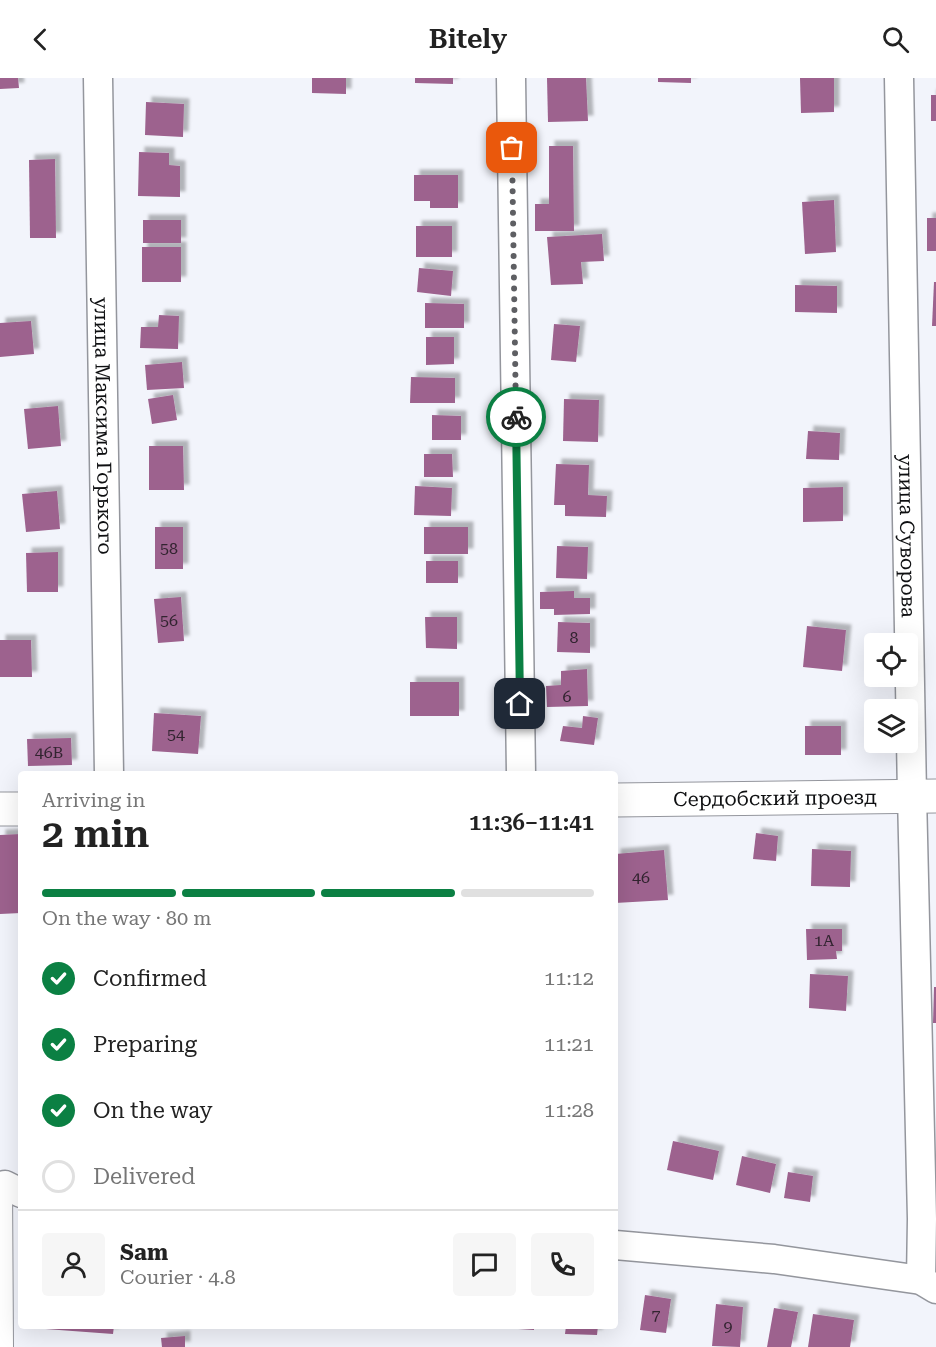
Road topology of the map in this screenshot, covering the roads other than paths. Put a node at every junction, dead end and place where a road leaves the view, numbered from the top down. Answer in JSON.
{"nodes":[{"id":1,"x":98,"y":78,"type":"edge"},
{"id":2,"x":511,"y":78,"type":"edge"},
{"id":3,"x":899,"y":78,"type":"edge"},
{"id":4,"x":110,"y":771,"type":"edge"},
{"id":5,"x":521,"y":771,"type":"edge"},
{"id":6,"x":924,"y":796,"type":"edge"},
{"id":7,"x":618,"y":800,"type":"edge"},
{"id":8,"x":0,"y":809,"type":"edge"},
{"id":9,"x":18,"y":809,"type":"edge"},
{"id":10,"x":12,"y":1184,"type":"edge"},
{"id":11,"x":618,"y":1245,"type":"edge"},
{"id":12,"x":928,"y":1285,"type":"edge"},
{"id":13,"x":6,"y":1347,"type":"edge"}],
"edges":[{"from":1,"to":4,"type":"street","name":"улица Максима Горького"},
{"from":2,"to":5,"type":"street"},
{"from":3,"to":6,"type":"street","name":"улица Суворова"},
{"from":6,"to":7,"type":"main road","name":"Сердобский проезд"},
{"from":6,"to":12,"type":"street","name":"улица Суворова"},
{"from":8,"to":9,"type":"main road"},
{"from":10,"to":13,"type":"lane"},
{"from":11,"to":12,"type":"street"}]}
